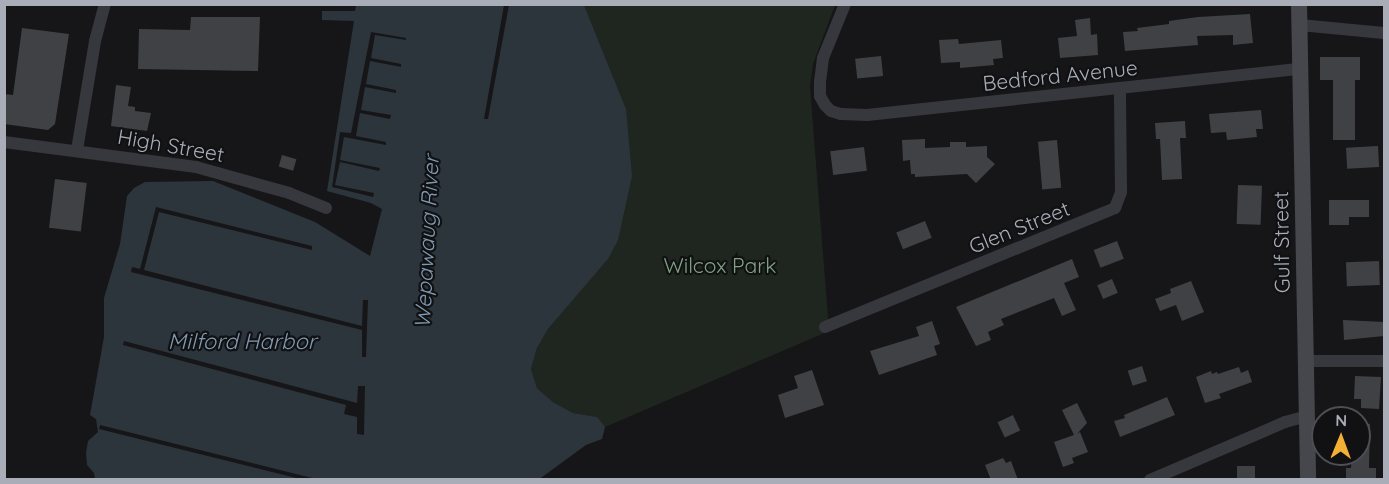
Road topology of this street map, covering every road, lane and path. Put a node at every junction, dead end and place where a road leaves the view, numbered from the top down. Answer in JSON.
{"nodes":[{"id":1,"x":105,"y":4,"type":"edge"},
{"id":2,"x":845,"y":4,"type":"edge"},
{"id":3,"x":1299,"y":4,"type":"edge"},
{"id":4,"x":1300,"y":25,"type":"junction"},
{"id":5,"x":1384,"y":33,"type":"edge"},
{"id":6,"x":1300,"y":69,"type":"junction"},
{"id":7,"x":1120,"y":88,"type":"junction"},
{"id":8,"x":4,"y":142,"type":"edge"},
{"id":9,"x":76,"y":150,"type":"junction"},
{"id":10,"x":326,"y":208,"type":"dead end"},
{"id":11,"x":825,"y":327,"type":"dead end"},
{"id":12,"x":1306,"y":361,"type":"junction"},
{"id":13,"x":1384,"y":361,"type":"edge"},
{"id":14,"x":1306,"y":416,"type":"junction"},
{"id":15,"x":1150,"y":480,"type":"edge"},
{"id":16,"x":1308,"y":480,"type":"edge"}],
"edges":[{"from":1,"to":9,"type":"street"},
{"from":2,"to":7,"type":"street","name":"Bedford Avenue"},
{"from":3,"to":4,"type":"main road","name":"Gulf Street"},
{"from":4,"to":5,"type":"street"},
{"from":4,"to":6,"type":"main road","name":"Gulf Street"},
{"from":6,"to":7,"type":"street","name":"Bedford Avenue"},
{"from":6,"to":12,"type":"main road","name":"Gulf Street"},
{"from":7,"to":11,"type":"street","name":"Glen Street"},
{"from":8,"to":9,"type":"street","name":"High Street"},
{"from":9,"to":10,"type":"street","name":"High Street"},
{"from":12,"to":13,"type":"street"},
{"from":12,"to":14,"type":"main road","name":"Gulf Street"},
{"from":14,"to":15,"type":"street"},
{"from":14,"to":16,"type":"main road","name":"Gulf Street"}]}
